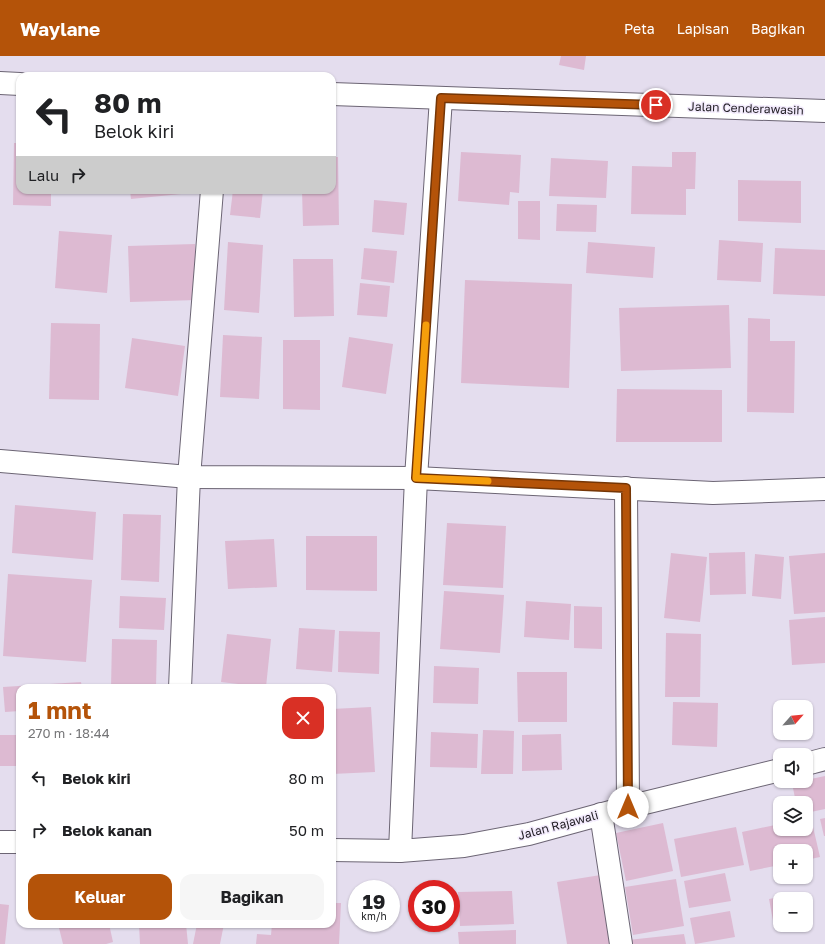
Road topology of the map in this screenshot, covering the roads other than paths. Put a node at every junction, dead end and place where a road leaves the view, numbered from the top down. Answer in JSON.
{"nodes":[{"id":1,"x":0,"y":83,"type":"edge"},
{"id":2,"x":16,"y":84,"type":"edge"},
{"id":3,"x":336,"y":94,"type":"edge"},
{"id":4,"x":441,"y":98,"type":"junction"},
{"id":5,"x":825,"y":111,"type":"edge"},
{"id":6,"x":212,"y":194,"type":"edge"},
{"id":7,"x":0,"y":461,"type":"edge"},
{"id":8,"x":189,"y":477,"type":"junction"},
{"id":9,"x":416,"y":478,"type":"junction"},
{"id":10,"x":626,"y":488,"type":"junction"},
{"id":11,"x":825,"y":489,"type":"edge"},
{"id":12,"x":180,"y":684,"type":"edge"},
{"id":13,"x":825,"y":759,"type":"edge"},
{"id":14,"x":813,"y":762,"type":"edge"},
{"id":15,"x":773,"y":772,"type":"edge"},
{"id":16,"x":628,"y":807,"type":"junction"},
{"id":17,"x":601,"y":814,"type":"junction"},
{"id":18,"x":0,"y":842,"type":"edge"},
{"id":19,"x":16,"y":842,"type":"edge"},
{"id":20,"x":336,"y":850,"type":"edge"},
{"id":21,"x":400,"y":851,"type":"junction"},
{"id":22,"x":621,"y":944,"type":"edge"}],
"edges":[{"from":1,"to":2,"type":"street"},
{"from":3,"to":4,"type":"street","name":"Jalan Cenderawasih"},
{"from":4,"to":5,"type":"street","name":"Jalan Cenderawasih"},
{"from":4,"to":9,"type":"street"},
{"from":6,"to":8,"type":"street"},
{"from":7,"to":8,"type":"street"},
{"from":8,"to":9,"type":"street"},
{"from":8,"to":12,"type":"street"},
{"from":9,"to":10,"type":"street"},
{"from":9,"to":21,"type":"street"},
{"from":10,"to":11,"type":"street"},
{"from":10,"to":16,"type":"street"},
{"from":13,"to":14,"type":"street"},
{"from":15,"to":16,"type":"street","name":"Jalan Rajawali"},
{"from":16,"to":17,"type":"street","name":"Jalan Rajawali"},
{"from":17,"to":21,"type":"street","name":"Jalan Rajawali"},
{"from":17,"to":22,"type":"street"},
{"from":18,"to":19,"type":"street"},
{"from":20,"to":21,"type":"street","name":"Jalan Rajawali"}]}
